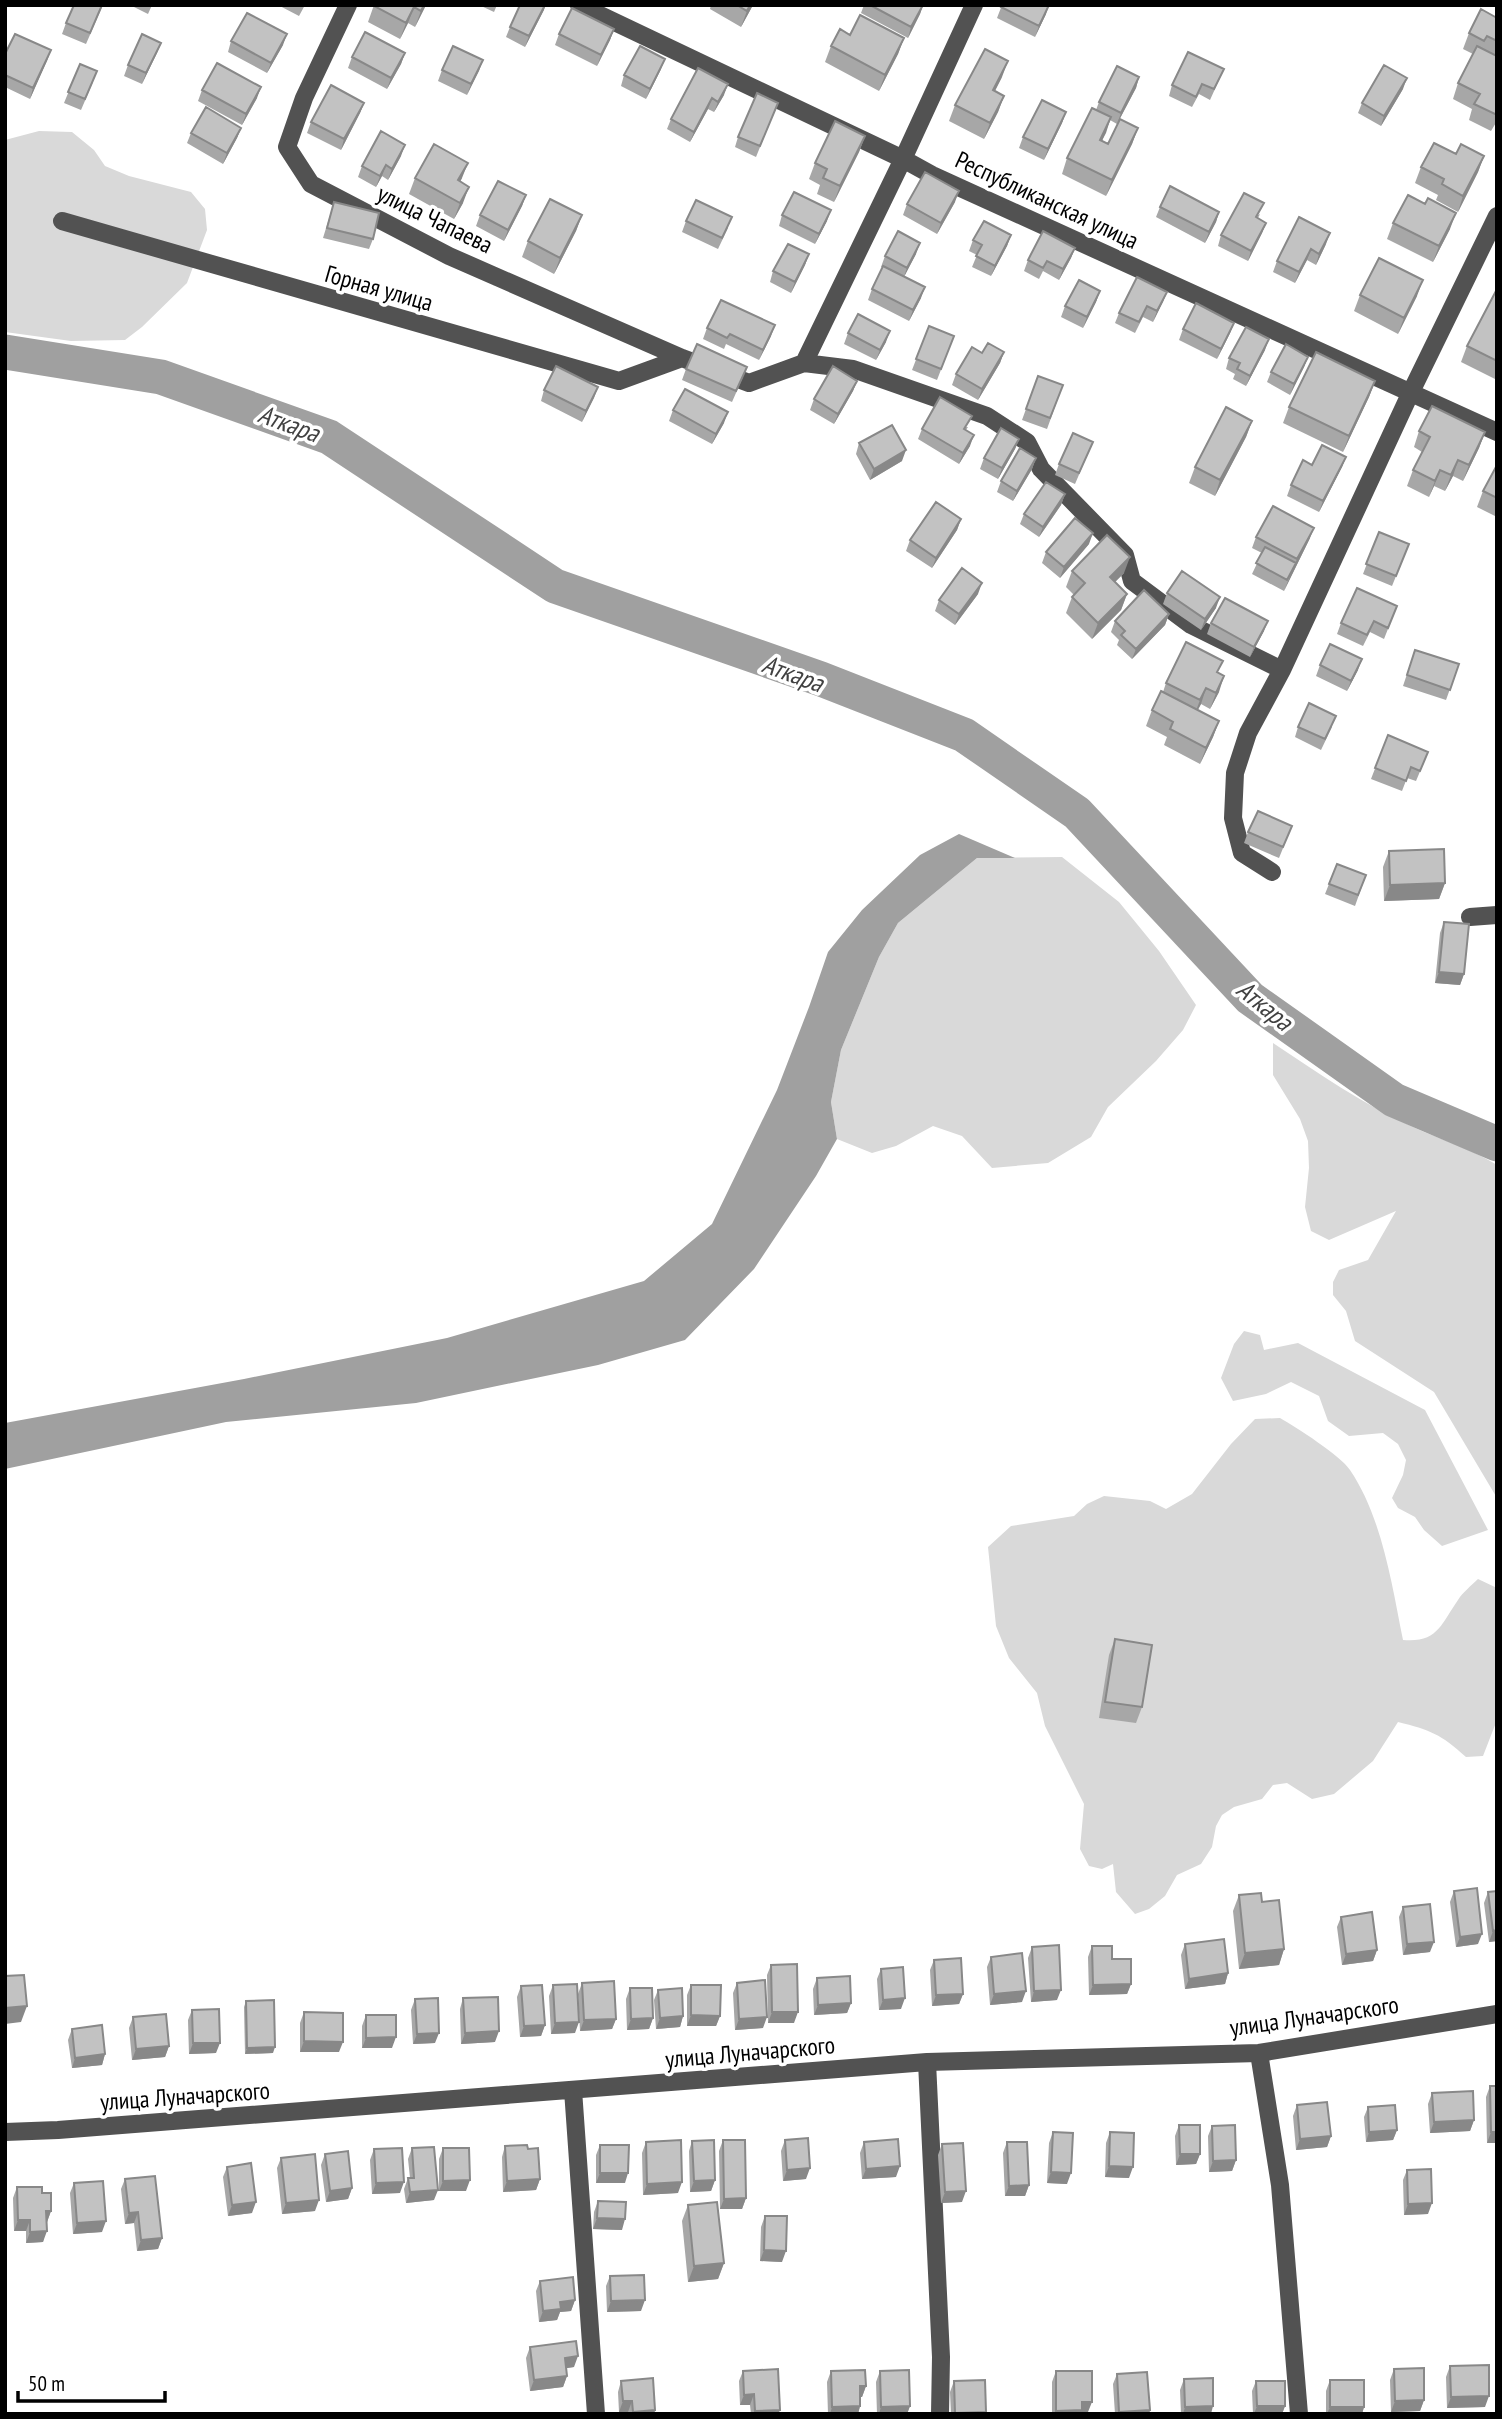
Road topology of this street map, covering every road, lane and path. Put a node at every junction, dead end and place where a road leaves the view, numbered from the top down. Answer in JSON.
{"nodes":[{"id":1,"x":348,"y":5,"type":"edge"},
{"id":2,"x":579,"y":5,"type":"edge"},
{"id":3,"x":974,"y":5,"type":"edge"},
{"id":4,"x":903,"y":159,"type":"junction"},
{"id":5,"x":1497,"y":216,"type":"edge"},
{"id":6,"x":62,"y":222,"type":"dead end"},
{"id":7,"x":682,"y":358,"type":"junction"},
{"id":8,"x":804,"y":363,"type":"junction"},
{"id":9,"x":1410,"y":394,"type":"junction"},
{"id":10,"x":1497,"y":432,"type":"edge"},
{"id":11,"x":1282,"y":670,"type":"junction"},
{"id":12,"x":1272,"y":872,"type":"dead end"},
{"id":13,"x":1497,"y":915,"type":"edge"},
{"id":14,"x":1470,"y":917,"type":"dead end"},
{"id":15,"x":1497,"y":2014,"type":"edge"},
{"id":16,"x":1259,"y":2053,"type":"junction"},
{"id":17,"x":927,"y":2062,"type":"junction"},
{"id":18,"x":573,"y":2090,"type":"junction"},
{"id":19,"x":5,"y":2133,"type":"edge"},
{"id":20,"x":596,"y":2414,"type":"edge"},
{"id":21,"x":940,"y":2414,"type":"edge"},
{"id":22,"x":1299,"y":2414,"type":"edge"}],
"edges":[{"from":1,"to":7,"type":"street","name":"улица Чапаева"},
{"from":2,"to":4,"type":"street","name":"Республиканская улица"},
{"from":3,"to":4,"type":"street"},
{"from":4,"to":8,"type":"street"},
{"from":4,"to":9,"type":"street","name":"Республиканская улица"},
{"from":5,"to":9,"type":"street"},
{"from":6,"to":7,"type":"street","name":"Горная улица"},
{"from":7,"to":8,"type":"street"},
{"from":8,"to":11,"type":"street"},
{"from":9,"to":10,"type":"street","name":"Республиканская улица"},
{"from":9,"to":11,"type":"street"},
{"from":11,"to":12,"type":"street"},
{"from":13,"to":14,"type":"street"},
{"from":15,"to":16,"type":"street","name":"улица Луначарского"},
{"from":16,"to":17,"type":"street","name":"улица Луначарского"},
{"from":16,"to":22,"type":"street"},
{"from":17,"to":18,"type":"street","name":"улица Луначарского"},
{"from":17,"to":21,"type":"street"},
{"from":18,"to":19,"type":"street","name":"улица Луначарского"},
{"from":18,"to":20,"type":"street"}]}
